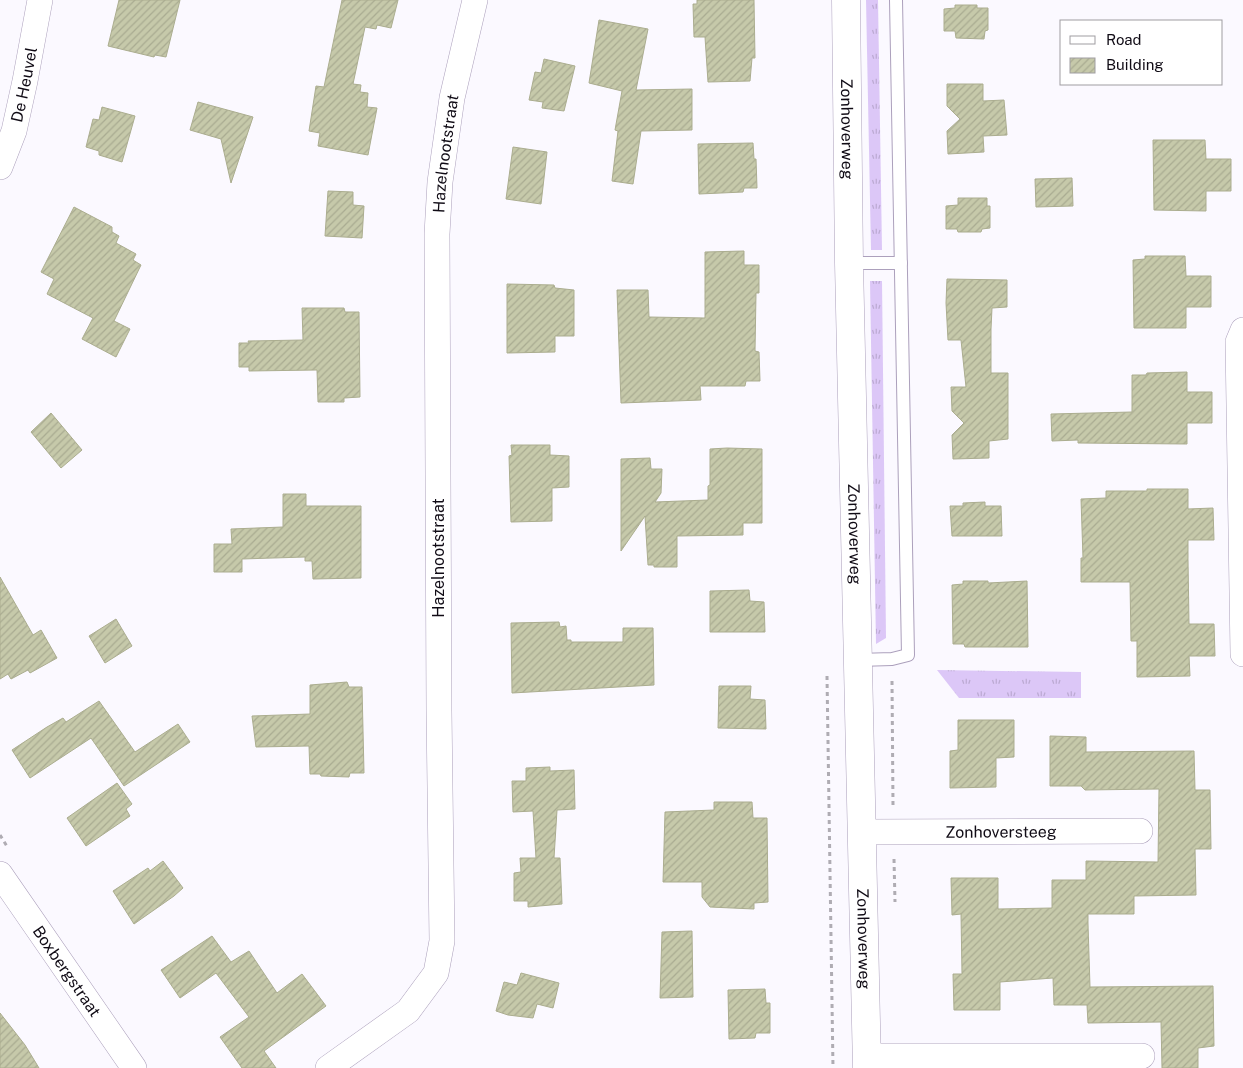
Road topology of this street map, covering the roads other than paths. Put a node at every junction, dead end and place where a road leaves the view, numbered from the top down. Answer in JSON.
{"nodes":[{"id":1,"x":40,"y":0,"type":"edge"},
{"id":2,"x":475,"y":0,"type":"edge"},
{"id":3,"x":846,"y":0,"type":"edge"},
{"id":4,"x":896,"y":0,"type":"edge"},
{"id":5,"x":0,"y":167,"type":"edge"},
{"id":6,"x":850,"y":263,"type":"junction"},
{"id":7,"x":901,"y":263,"type":"junction"},
{"id":8,"x":1243,"y":330,"type":"edge"},
{"id":9,"x":1243,"y":654,"type":"edge"},
{"id":10,"x":858,"y":660,"type":"junction"},
{"id":11,"x":1140,"y":831,"type":"dead end"},
{"id":12,"x":861,"y":832,"type":"junction"},
{"id":13,"x":0,"y":874,"type":"edge"},
{"id":14,"x":1142,"y":1056,"type":"dead end"},
{"id":15,"x":867,"y":1062,"type":"edge"},
{"id":16,"x":134,"y":1068,"type":"edge"},
{"id":17,"x":328,"y":1068,"type":"edge"}],
"edges":[{"from":1,"to":5,"type":"street","name":"De Heuvel"},
{"from":2,"to":17,"type":"street","name":"Hazelnootstraat"},
{"from":3,"to":6,"type":"street","name":"Zonhoverweg"},
{"from":4,"to":7,"type":"lane"},
{"from":6,"to":7,"type":"lane"},
{"from":6,"to":10,"type":"street","name":"Zonhoverweg"},
{"from":7,"to":10,"type":"lane"},
{"from":8,"to":9,"type":"street"},
{"from":10,"to":12,"type":"street","name":"Zonhoverweg"},
{"from":11,"to":12,"type":"street","name":"Zonhoversteeg"},
{"from":12,"to":15,"type":"street","name":"Zonhoverweg"},
{"from":13,"to":16,"type":"street","name":"Boxbergstraat"},
{"from":14,"to":15,"type":"street"}]}
